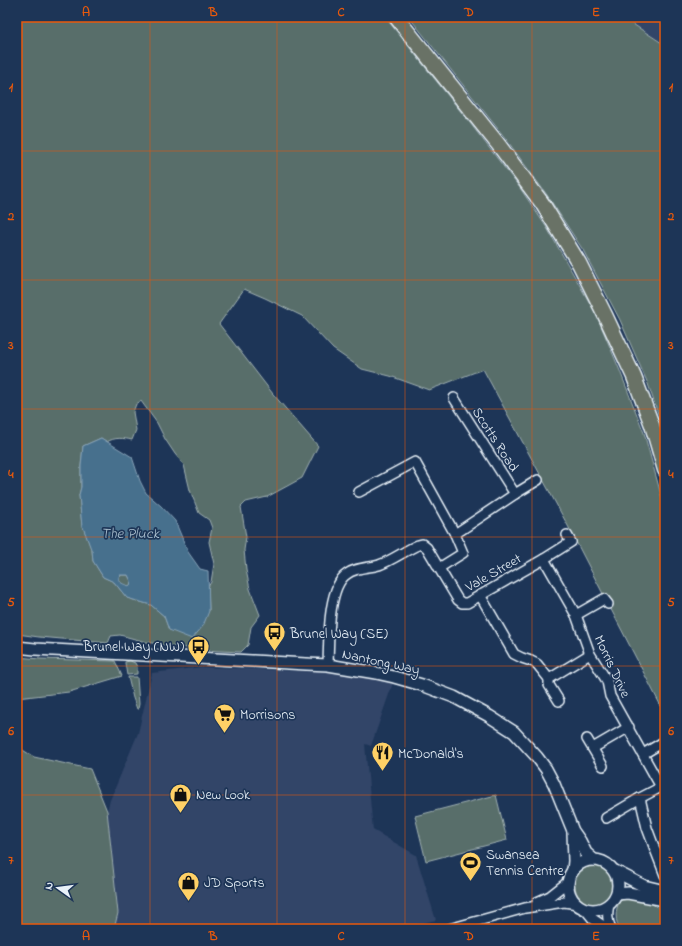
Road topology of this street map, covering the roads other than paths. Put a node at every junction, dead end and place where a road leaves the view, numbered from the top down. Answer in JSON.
{"nodes":[{"id":1,"x":396,"y":17,"type":"edge"},
{"id":2,"x":454,"y":398,"type":"dead end"},
{"id":3,"x":665,"y":470,"type":"edge"},
{"id":4,"x":538,"y":480,"type":"dead end"},
{"id":5,"x":359,"y":492,"type":"dead end"},
{"id":6,"x":515,"y":494,"type":"junction"},
{"id":7,"x":455,"y":534,"type":"junction"},
{"id":8,"x":567,"y":535,"type":"dead end"},
{"id":9,"x":544,"y":559,"type":"junction"},
{"id":10,"x":439,"y":568,"type":"junction"},
{"id":11,"x":480,"y":595,"type":"junction"},
{"id":12,"x":608,"y":604,"type":"dead end"},
{"id":13,"x":576,"y":615,"type":"junction"},
{"id":14,"x":17,"y":647,"type":"edge"},
{"id":15,"x":590,"y":654,"type":"junction"},
{"id":16,"x":328,"y":666,"type":"junction"},
{"id":17,"x":549,"y":679,"type":"junction"},
{"id":18,"x":559,"y":701,"type":"dead end"},
{"id":19,"x":628,"y":728,"type":"junction"},
{"id":20,"x":587,"y":739,"type":"dead end"},
{"id":21,"x":665,"y":741,"type":"edge"},
{"id":22,"x":593,"y":748,"type":"junction"},
{"id":23,"x":643,"y":754,"type":"junction"},
{"id":24,"x":604,"y":766,"type":"dead end"},
{"id":25,"x":663,"y":787,"type":"edge"},
{"id":26,"x":640,"y":798,"type":"junction"},
{"id":27,"x":606,"y":818,"type":"dead end"},
{"id":28,"x":573,"y":831,"type":"junction"},
{"id":29,"x":594,"y":860,"type":"junction"},
{"id":30,"x":614,"y":871,"type":"junction"},
{"id":31,"x":665,"y":875,"type":"edge"},
{"id":32,"x":571,"y":876,"type":"junction"},
{"id":33,"x":665,"y":891,"type":"edge"},
{"id":34,"x":617,"y":894,"type":"junction"},
{"id":35,"x":665,"y":900,"type":"edge"},
{"id":36,"x":609,"y":904,"type":"junction"},
{"id":37,"x":581,"y":906,"type":"junction"},
{"id":38,"x":525,"y":908,"type":"junction"},
{"id":39,"x":449,"y":929,"type":"edge"},
{"id":40,"x":610,"y":929,"type":"edge"}],
"edges":[{"from":1,"to":3,"type":"main road"},
{"from":2,"to":6,"type":"street","name":"Scotts Road"},
{"from":4,"to":6,"type":"street","name":"Scotts Road"},
{"from":5,"to":7,"type":"street"},
{"from":6,"to":7,"type":"street","name":"Scotts Road"},
{"from":7,"to":10,"type":"street"},
{"from":8,"to":9,"type":"street","name":"Vale Street"},
{"from":9,"to":11,"type":"street","name":"Vale Street"},
{"from":9,"to":13,"type":"street","name":"Morris Drive"},
{"from":10,"to":11,"type":"street","name":"Vale Street"},
{"from":10,"to":16,"type":"street","name":"Vale Street"},
{"from":11,"to":17,"type":"street"},
{"from":12,"to":13,"type":"street"},
{"from":13,"to":15,"type":"street","name":"Morris Drive"},
{"from":14,"to":16,"type":"street","name":"Nantong Way"},
{"from":15,"to":17,"type":"street"},
{"from":15,"to":19,"type":"street","name":"Morris Drive"},
{"from":16,"to":28,"type":"street","name":"Nantong Way"},
{"from":17,"to":18,"type":"street"},
{"from":19,"to":22,"type":"street"},
{"from":19,"to":23,"type":"street","name":"Morris Drive"},
{"from":20,"to":22,"type":"street"},
{"from":21,"to":23,"type":"street"},
{"from":22,"to":24,"type":"street"},
{"from":23,"to":25,"type":"street","name":"Morris Drive"},
{"from":25,"to":26,"type":"street","name":"Morris Drive"},
{"from":26,"to":27,"type":"street","name":"Morris Drive"},
{"from":26,"to":31,"type":"street"},
{"from":28,"to":29,"type":"street","name":"Nantong Way"},
{"from":28,"to":32,"type":"street","name":"Nantong Way"},
{"from":29,"to":30,"type":"street"},
{"from":29,"to":32,"type":"street"},
{"from":30,"to":33,"type":"street"},
{"from":30,"to":34,"type":"street"},
{"from":32,"to":37,"type":"street"},
{"from":32,"to":38,"type":"street"},
{"from":34,"to":35,"type":"street"},
{"from":34,"to":36,"type":"street"},
{"from":36,"to":37,"type":"street"},
{"from":36,"to":40,"type":"street"},
{"from":37,"to":38,"type":"street"},
{"from":37,"to":40,"type":"street"},
{"from":38,"to":39,"type":"street"}]}
